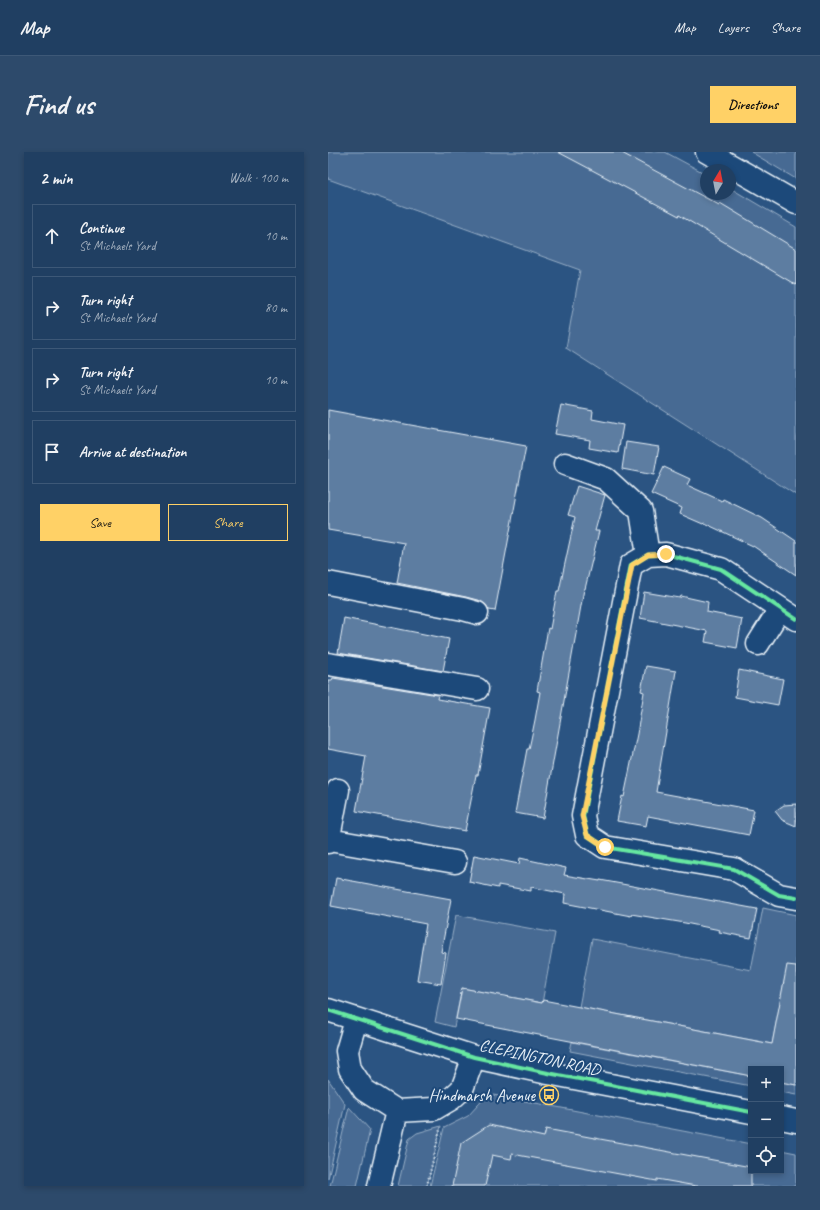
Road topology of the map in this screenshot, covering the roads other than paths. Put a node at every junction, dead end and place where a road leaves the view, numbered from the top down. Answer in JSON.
{"nodes":[{"id":1,"x":707,"y":152,"type":"edge"},
{"id":2,"x":796,"y":204,"type":"edge"},
{"id":3,"x":565,"y":464,"type":"dead end"},
{"id":4,"x":648,"y":555,"type":"junction"},
{"id":5,"x":328,"y":584,"type":"edge"},
{"id":6,"x":477,"y":613,"type":"dead end"},
{"id":7,"x":788,"y":614,"type":"edge"},
{"id":8,"x":758,"y":644,"type":"dead end"},
{"id":9,"x":328,"y":664,"type":"edge"},
{"id":10,"x":477,"y":688,"type":"dead end"},
{"id":11,"x":338,"y":790,"type":"dead end"},
{"id":12,"x":328,"y":841,"type":"edge"},
{"id":13,"x":455,"y":862,"type":"dead end"},
{"id":14,"x":796,"y":898,"type":"edge"},
{"id":15,"x":328,"y":1010,"type":"edge"},
{"id":16,"x":356,"y":1020,"type":"junction"},
{"id":17,"x":474,"y":1057,"type":"junction"},
{"id":18,"x":397,"y":1111,"type":"junction"},
{"id":19,"x":748,"y":1111,"type":"edge"},
{"id":20,"x":784,"y":1119,"type":"edge"},
{"id":21,"x":796,"y":1121,"type":"edge"},
{"id":22,"x":379,"y":1186,"type":"edge"}],
"edges":[{"from":1,"to":2,"type":"street"},
{"from":3,"to":4,"type":"street"},
{"from":4,"to":7,"type":"street"},
{"from":4,"to":14,"type":"street"},
{"from":5,"to":6,"type":"street"},
{"from":7,"to":8,"type":"street"},
{"from":9,"to":10,"type":"street"},
{"from":11,"to":12,"type":"street"},
{"from":12,"to":13,"type":"street"},
{"from":15,"to":16,"type":"street","name":"CLEPINGTON ROAD"},
{"from":16,"to":17,"type":"street","name":"CLEPINGTON ROAD"},
{"from":16,"to":18,"type":"street"},
{"from":17,"to":18,"type":"street"},
{"from":17,"to":19,"type":"street","name":"CLEPINGTON ROAD"},
{"from":18,"to":22,"type":"street"},
{"from":20,"to":21,"type":"street"}]}
